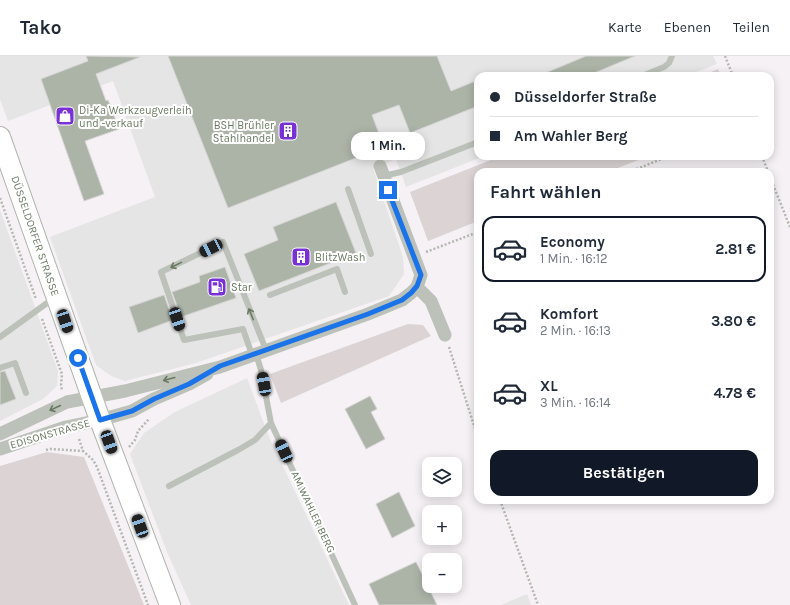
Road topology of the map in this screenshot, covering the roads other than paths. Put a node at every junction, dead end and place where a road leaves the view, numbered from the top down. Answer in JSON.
{"nodes":[{"id":1,"x":672,"y":56,"type":"edge"},
{"id":2,"x":652,"y":72,"type":"edge"},
{"id":3,"x":0,"y":137,"type":"edge"},
{"id":4,"x":474,"y":144,"type":"edge"},
{"id":5,"x":381,"y":171,"type":"joint"},
{"id":6,"x":348,"y":190,"type":"dead end"},
{"id":7,"x":371,"y":254,"type":"dead end"},
{"id":8,"x":417,"y":286,"type":"junction"},
{"id":9,"x":345,"y":292,"type":"dead end"},
{"id":10,"x":270,"y":295,"type":"dead end"},
{"id":11,"x":56,"y":296,"type":"junction"},
{"id":12,"x":445,"y":335,"type":"road end"},
{"id":13,"x":0,"y":337,"type":"edge"},
{"id":14,"x":258,"y":353,"type":"junction"},
{"id":15,"x":220,"y":366,"type":"junction"},
{"id":16,"x":0,"y":368,"type":"edge"},
{"id":17,"x":26,"y":393,"type":"dead end"},
{"id":18,"x":92,"y":396,"type":"junction"},
{"id":19,"x":100,"y":420,"type":"junction"},
{"id":20,"x":271,"y":423,"type":"junction"},
{"id":21,"x":0,"y":434,"type":"edge"},
{"id":22,"x":0,"y":448,"type":"edge"},
{"id":23,"x":170,"y":486,"type":"dead end"},
{"id":24,"x":170,"y":605,"type":"edge"},
{"id":25,"x":355,"y":605,"type":"edge"}],
"edges":[{"from":1,"to":2,"type":"lane"},
{"from":3,"to":11,"type":"main road","name":"DÜSSELDORFER STRASSE"},
{"from":4,"to":5,"type":"lane"},
{"from":5,"to":8,"type":"street"},
{"from":6,"to":7,"type":"lane"},
{"from":8,"to":12,"type":"street"},
{"from":8,"to":14,"type":"street"},
{"from":9,"to":10,"type":"lane"},
{"from":11,"to":13,"type":"lane"},
{"from":11,"to":18,"type":"main road","name":"DÜSSELDORFER STRASSE"},
{"from":14,"to":14,"type":"lane","one_way":true},
{"from":14,"to":15,"type":"street"},
{"from":14,"to":20,"type":"lane","name":"AM WAHLER BERG"},
{"from":15,"to":18,"type":"street","one_way":true},
{"from":15,"to":19,"type":"street"},
{"from":16,"to":17,"type":"lane"},
{"from":18,"to":19,"type":"main road","name":"DÜSSELDORFER STRASSE"},
{"from":18,"to":21,"type":"street","name":"EDISONSTRASSE","one_way":true},
{"from":19,"to":22,"type":"street","name":"EDISONSTRASSE"},
{"from":19,"to":24,"type":"main road","name":"DÜSSELDORFER STRASSE"},
{"from":20,"to":23,"type":"lane"},
{"from":20,"to":25,"type":"lane","name":"AM WAHLER BERG"}]}
